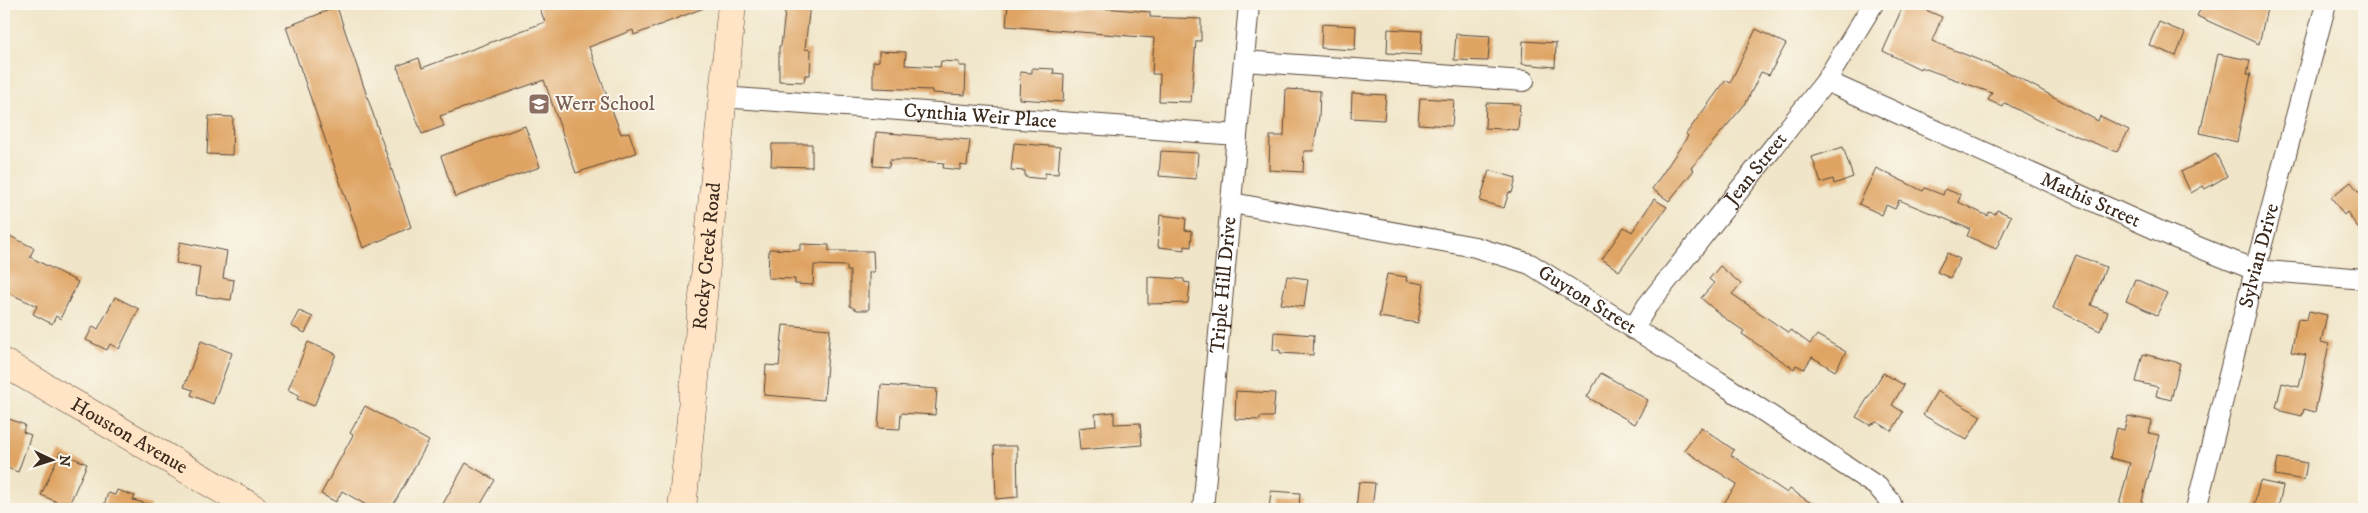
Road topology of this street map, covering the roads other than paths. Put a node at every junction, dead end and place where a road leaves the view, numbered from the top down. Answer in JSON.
{"nodes":[{"id":1,"x":732,"y":4,"type":"edge"},
{"id":2,"x":1249,"y":4,"type":"edge"},
{"id":3,"x":1873,"y":4,"type":"edge"},
{"id":4,"x":2326,"y":4,"type":"edge"},
{"id":5,"x":1244,"y":61,"type":"junction"},
{"id":6,"x":1524,"y":81,"type":"dead end"},
{"id":7,"x":1826,"y":81,"type":"junction"},
{"id":8,"x":722,"y":97,"type":"junction"},
{"id":9,"x":1237,"y":135,"type":"junction"},
{"id":10,"x":1232,"y":203,"type":"junction"},
{"id":11,"x":2255,"y":270,"type":"junction"},
{"id":12,"x":2364,"y":279,"type":"edge"},
{"id":13,"x":1633,"y":328,"type":"junction"},
{"id":14,"x":4,"y":363,"type":"edge"},
{"id":15,"x":254,"y":509,"type":"edge"},
{"id":16,"x":682,"y":509,"type":"edge"},
{"id":17,"x":1203,"y":509,"type":"edge"},
{"id":18,"x":1893,"y":509,"type":"edge"},
{"id":19,"x":2196,"y":509,"type":"edge"}],
"edges":[{"from":1,"to":8,"type":"street","name":"Rocky Creek Road"},
{"from":2,"to":5,"type":"street","name":"Triple Hill Drive"},
{"from":3,"to":7,"type":"street","name":"Jean Street"},
{"from":4,"to":11,"type":"street","name":"Sylvian Drive"},
{"from":5,"to":6,"type":"street"},
{"from":5,"to":9,"type":"street","name":"Triple Hill Drive"},
{"from":7,"to":11,"type":"street","name":"Mathis Street"},
{"from":7,"to":13,"type":"street","name":"Jean Street"},
{"from":8,"to":9,"type":"street","name":"Cynthia Weir Place"},
{"from":8,"to":16,"type":"street","name":"Rocky Creek Road"},
{"from":9,"to":10,"type":"street","name":"Triple Hill Drive"},
{"from":10,"to":13,"type":"street","name":"Guyton Street"},
{"from":10,"to":17,"type":"street","name":"Triple Hill Drive"},
{"from":11,"to":12,"type":"street","name":"Mathis Street"},
{"from":11,"to":19,"type":"street","name":"Sylvian Drive"},
{"from":13,"to":18,"type":"street","name":"Guyton Street"},
{"from":14,"to":15,"type":"street","name":"Houston Avenue"}]}
